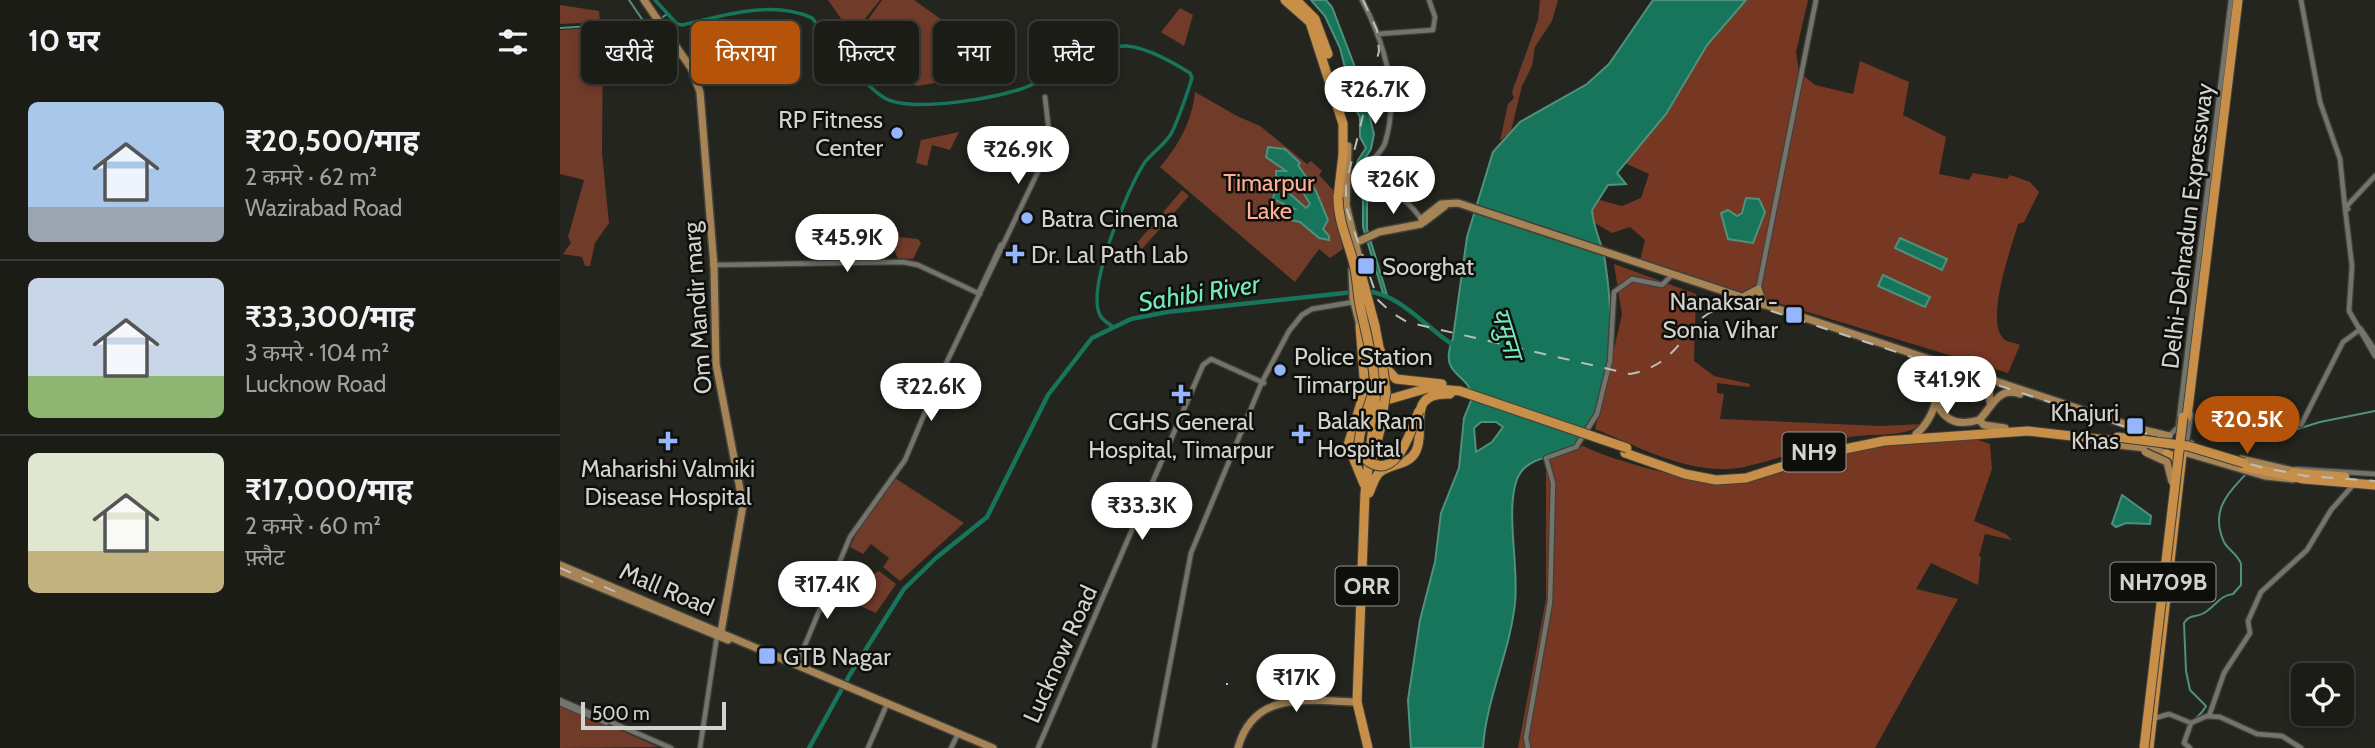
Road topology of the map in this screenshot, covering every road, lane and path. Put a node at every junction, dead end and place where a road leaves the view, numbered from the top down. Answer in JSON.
{"nodes":[{"id":1,"x":642,"y":0,"type":"edge"},
{"id":2,"x":1285,"y":0,"type":"edge"},
{"id":3,"x":1296,"y":0,"type":"edge"},
{"id":4,"x":1362,"y":0,"type":"edge"},
{"id":5,"x":1429,"y":0,"type":"edge"},
{"id":6,"x":1816,"y":0,"type":"edge"},
{"id":7,"x":2236,"y":0,"type":"edge"},
{"id":8,"x":2301,"y":0,"type":"edge"},
{"id":9,"x":1378,"y":34,"type":"junction"},
{"id":10,"x":2227,"y":76,"type":"junction"},
{"id":11,"x":1044,"y":97,"type":"dead end"},
{"id":12,"x":2214,"y":150,"type":"junction"},
{"id":13,"x":1346,"y":151,"type":"junction"},
{"id":14,"x":2216,"y":163,"type":"junction"},
{"id":15,"x":2375,"y":178,"type":"edge"},
{"id":16,"x":1339,"y":198,"type":"junction"},
{"id":17,"x":2346,"y":208,"type":"junction"},
{"id":18,"x":1420,"y":220,"type":"junction"},
{"id":19,"x":1351,"y":227,"type":"junction"},
{"id":20,"x":1340,"y":231,"type":"junction"},
{"id":21,"x":1365,"y":236,"type":"junction"},
{"id":22,"x":1356,"y":240,"type":"junction"},
{"id":23,"x":1345,"y":244,"type":"junction"},
{"id":24,"x":1355,"y":259,"type":"junction"},
{"id":25,"x":712,"y":266,"type":"junction"},
{"id":26,"x":1671,"y":276,"type":"junction"},
{"id":27,"x":1758,"y":289,"type":"junction"},
{"id":28,"x":979,"y":295,"type":"junction"},
{"id":29,"x":1741,"y":298,"type":"junction"},
{"id":30,"x":1365,"y":300,"type":"junction"},
{"id":31,"x":1354,"y":301,"type":"junction"},
{"id":32,"x":1758,"y":305,"type":"junction"},
{"id":33,"x":1360,"y":326,"type":"junction"},
{"id":34,"x":2360,"y":330,"type":"junction"},
{"id":35,"x":1379,"y":348,"type":"junction"},
{"id":36,"x":2375,"y":350,"type":"edge"},
{"id":37,"x":2375,"y":356,"type":"edge"},
{"id":38,"x":1959,"y":369,"type":"junction"},
{"id":39,"x":1378,"y":372,"type":"junction"},
{"id":40,"x":1978,"y":375,"type":"junction"},
{"id":41,"x":1263,"y":383,"type":"junction"},
{"id":42,"x":1936,"y":390,"type":"junction"},
{"id":43,"x":1460,"y":393,"type":"junction"},
{"id":44,"x":1936,"y":402,"type":"junction"},
{"id":45,"x":1990,"y":402,"type":"junction"},
{"id":46,"x":1419,"y":411,"type":"junction"},
{"id":47,"x":1375,"y":418,"type":"junction"},
{"id":48,"x":1979,"y":420,"type":"junction"},
{"id":49,"x":2301,"y":425,"type":"dead end"},
{"id":50,"x":2005,"y":428,"type":"junction"},
{"id":51,"x":2056,"y":433,"type":"junction"},
{"id":52,"x":1916,"y":434,"type":"junction"},
{"id":53,"x":1958,"y":435,"type":"junction"},
{"id":54,"x":2168,"y":436,"type":"junction"},
{"id":55,"x":2159,"y":440,"type":"junction"},
{"id":56,"x":2189,"y":442,"type":"junction"},
{"id":57,"x":2131,"y":446,"type":"junction"},
{"id":58,"x":2208,"y":448,"type":"junction"},
{"id":59,"x":1626,"y":450,"type":"junction"},
{"id":60,"x":2164,"y":452,"type":"junction"},
{"id":61,"x":2185,"y":454,"type":"junction"},
{"id":62,"x":2203,"y":457,"type":"junction"},
{"id":63,"x":1373,"y":459,"type":"junction"},
{"id":64,"x":1358,"y":466,"type":"junction"},
{"id":65,"x":2283,"y":472,"type":"junction"},
{"id":66,"x":2375,"y":474,"type":"edge"},
{"id":67,"x":2302,"y":476,"type":"junction"},
{"id":68,"x":2355,"y":478,"type":"junction"},
{"id":69,"x":2375,"y":480,"type":"edge"},
{"id":70,"x":2375,"y":485,"type":"edge"},
{"id":71,"x":1367,"y":493,"type":"junction"},
{"id":72,"x":560,"y":565,"type":"edge"},
{"id":73,"x":560,"y":571,"type":"edge"},
{"id":74,"x":1179,"y":578,"type":"dead end"},
{"id":75,"x":1186,"y":578,"type":"junction"},
{"id":76,"x":636,"y":601,"type":"junction"},
{"id":77,"x":2164,"y":612,"type":"junction"},
{"id":78,"x":719,"y":634,"type":"junction"},
{"id":79,"x":796,"y":664,"type":"junction"},
{"id":80,"x":837,"y":683,"type":"junction"},
{"id":81,"x":560,"y":701,"type":"edge"},
{"id":82,"x":1357,"y":703,"type":"junction"},
{"id":83,"x":887,"y":704,"type":"junction"},
{"id":84,"x":2209,"y":716,"type":"junction"},
{"id":85,"x":2150,"y":719,"type":"junction"},
{"id":86,"x":2190,"y":722,"type":"junction"},
{"id":87,"x":1159,"y":728,"type":"junction"},
{"id":88,"x":957,"y":736,"type":"junction"},
{"id":89,"x":663,"y":747,"type":"edge"},
{"id":90,"x":2147,"y":747,"type":"edge"},
{"id":91,"x":671,"y":748,"type":"edge"},
{"id":92,"x":701,"y":748,"type":"edge"},
{"id":93,"x":868,"y":748,"type":"edge"},
{"id":94,"x":951,"y":748,"type":"edge"},
{"id":95,"x":984,"y":748,"type":"edge"},
{"id":96,"x":993,"y":748,"type":"edge"},
{"id":97,"x":1038,"y":748,"type":"edge"},
{"id":98,"x":1155,"y":748,"type":"edge"},
{"id":99,"x":1240,"y":748,"type":"edge"},
{"id":100,"x":1370,"y":748,"type":"edge"},
{"id":101,"x":1528,"y":748,"type":"edge"},
{"id":102,"x":2190,"y":748,"type":"edge"},
{"id":103,"x":2301,"y":748,"type":"edge"}],
"edges":[{"from":1,"to":25,"type":"main road","name":"Om Mandir marg"},
{"from":2,"to":13,"type":"highway"},
{"from":3,"to":13,"type":"highway"},
{"from":4,"to":9,"type":"street"},
{"from":5,"to":9,"type":"street"},
{"from":6,"to":27,"type":"street"},
{"from":7,"to":10,"type":"highway","name":"Delhi-Dehradun Expressway","number":"NH709B"},
{"from":7,"to":12,"type":"street"},
{"from":7,"to":56,"type":"street"},
{"from":8,"to":17,"type":"street"},
{"from":9,"to":18,"type":"street"},
{"from":10,"to":12,"type":"highway","name":"Delhi-Dehradun Expressway","number":"NH709B"},
{"from":10,"to":14,"type":"highway","name":"Delhi-Dehradun Expressway","number":"NH709B"},
{"from":11,"to":28,"type":"street"},
{"from":12,"to":14,"type":"highway","name":"Delhi-Dehradun Expressway","number":"NH709B"},
{"from":12,"to":54,"type":"street"},
{"from":13,"to":16,"type":"highway"},
{"from":13,"to":19,"type":"main road"},
{"from":13,"to":20,"type":"main road"},
{"from":14,"to":77,"type":"highway","name":"Delhi-Dehradun Expressway","number":"NH709B","bridge":true},
{"from":14,"to":90,"type":"highway","name":"Delhi-Dehradun Expressway","number":"NH709B","bridge":true},
{"from":15,"to":17,"type":"street"},
{"from":16,"to":24,"type":"highway","bridge":true},
{"from":16,"to":39,"type":"highway","bridge":true},
{"from":17,"to":34,"type":"street"},
{"from":18,"to":21,"type":"main road"},
{"from":18,"to":26,"type":"main road"},
{"from":19,"to":20,"type":"main road"},
{"from":19,"to":21,"type":"main road"},
{"from":19,"to":22,"type":"main road"},
{"from":20,"to":23,"type":"main road"},
{"from":21,"to":22,"type":"main road"},
{"from":21,"to":24,"type":"main road"},
{"from":22,"to":23,"type":"main road"},
{"from":22,"to":24,"type":"main road"},
{"from":23,"to":24,"type":"main road"},
{"from":24,"to":30,"type":"main road","bridge":true},
{"from":24,"to":31,"type":"main road"},
{"from":24,"to":35,"type":"highway","bridge":true},
{"from":24,"to":47,"type":"highway","bridge":true},
{"from":25,"to":28,"type":"street"},
{"from":25,"to":78,"type":"main road","name":"Om Mandir marg"},
{"from":26,"to":29,"type":"main road"},
{"from":26,"to":32,"type":"main road"},
{"from":26,"to":101,"type":"street"},
{"from":27,"to":29,"type":"main road"},
{"from":27,"to":32,"type":"main road"},
{"from":28,"to":79,"type":"street"},
{"from":29,"to":32,"type":"main road"},
{"from":30,"to":31,"type":"street"},
{"from":30,"to":35,"type":"main road"},
{"from":31,"to":33,"type":"main road","number":"ORR"},
{"from":31,"to":41,"type":"street"},
{"from":32,"to":38,"type":"main road"},
{"from":32,"to":42,"type":"main road"},
{"from":33,"to":39,"type":"highway"},
{"from":33,"to":64,"type":"highway","number":"ORR"},
{"from":34,"to":36,"type":"street"},
{"from":34,"to":37,"type":"street"},
{"from":34,"to":49,"type":"street"},
{"from":35,"to":39,"type":"highway"},
{"from":38,"to":40,"type":"main road"},
{"from":38,"to":42,"type":"main road"},
{"from":39,"to":43,"type":"highway"},
{"from":39,"to":46,"type":"highway","bridge":true},
{"from":39,"to":47,"type":"highway","bridge":true},
{"from":39,"to":63,"type":"highway","bridge":true},
{"from":40,"to":45,"type":"main road"},
{"from":40,"to":54,"type":"main road"},
{"from":41,"to":75,"type":"street"},
{"from":41,"to":87,"type":"street"},
{"from":41,"to":97,"type":"street","name":"Lucknow Road"},
{"from":42,"to":44,"type":"main road"},
{"from":43,"to":46,"type":"highway"},
{"from":43,"to":59,"type":"highway","number":"NH9","bridge":true},
{"from":43,"to":64,"type":"highway"},
{"from":44,"to":48,"type":"main road"},
{"from":44,"to":52,"type":"main road"},
{"from":45,"to":48,"type":"main road"},
{"from":45,"to":55,"type":"main road"},
{"from":46,"to":71,"type":"highway"},
{"from":47,"to":63,"type":"highway"},
{"from":47,"to":71,"type":"highway","number":"ORR"},
{"from":48,"to":50,"type":"main road"},
{"from":50,"to":51,"type":"highway"},
{"from":50,"to":52,"type":"highway","number":"NH9"},
{"from":51,"to":53,"type":"highway"},
{"from":51,"to":65,"type":"highway","bridge":true},
{"from":51,"to":65,"type":"highway","bridge":true},
{"from":52,"to":59,"type":"highway","number":"NH9"},
{"from":53,"to":57,"type":"main road"},
{"from":53,"to":59,"type":"highway","number":"NH9"},
{"from":54,"to":55,"type":"main road"},
{"from":54,"to":56,"type":"main road"},
{"from":55,"to":60,"type":"main road"},
{"from":56,"to":58,"type":"main road"},
{"from":56,"to":61,"type":"main road"},
{"from":57,"to":60,"type":"main road"},
{"from":57,"to":77,"type":"main road","bridge":true},
{"from":58,"to":62,"type":"main road"},
{"from":58,"to":65,"type":"main road"},
{"from":60,"to":61,"type":"main road"},
{"from":60,"to":77,"type":"highway"},
{"from":61,"to":62,"type":"main road"},
{"from":61,"to":77,"type":"highway"},
{"from":62,"to":67,"type":"main road"},
{"from":63,"to":71,"type":"highway","number":"ORR"},
{"from":64,"to":71,"type":"highway","number":"ORR"},
{"from":65,"to":67,"type":"highway"},
{"from":65,"to":68,"type":"street"},
{"from":66,"to":68,"type":"street"},
{"from":67,"to":68,"type":"highway"},
{"from":68,"to":69,"type":"highway"},
{"from":68,"to":70,"type":"highway"},
{"from":68,"to":84,"type":"street"},
{"from":71,"to":82,"type":"highway","number":"ORR"},
{"from":71,"to":100,"type":"highway","number":"ORR"},
{"from":72,"to":76,"type":"main road","name":"Mall Road"},
{"from":73,"to":76,"type":"main road"},
{"from":74,"to":75,"type":"street"},
{"from":75,"to":87,"type":"street"},
{"from":76,"to":78,"type":"main road","name":"Mall Road"},
{"from":77,"to":85,"type":"highway"},
{"from":77,"to":90,"type":"highway","name":"Delhi-Dehradun Expressway","number":"NH709B","bridge":true},
{"from":78,"to":79,"type":"main road","name":"Mall Road"},
{"from":78,"to":80,"type":"main road"},
{"from":78,"to":92,"type":"street"},
{"from":79,"to":80,"type":"main road","name":"Mall Road"},
{"from":80,"to":83,"type":"main road"},
{"from":81,"to":89,"type":"street"},
{"from":82,"to":99,"type":"main road"},
{"from":82,"to":100,"type":"highway","number":"ORR"},
{"from":83,"to":88,"type":"main road"},
{"from":83,"to":93,"type":"street"},
{"from":83,"to":96,"type":"main road"},
{"from":84,"to":86,"type":"street"},
{"from":84,"to":103,"type":"street"},
{"from":85,"to":86,"type":"street"},
{"from":85,"to":90,"type":"highway"},
{"from":86,"to":102,"type":"street"},
{"from":87,"to":98,"type":"street"},
{"from":88,"to":94,"type":"street"},
{"from":88,"to":95,"type":"main road"},
{"from":89,"to":91,"type":"street"}]}
